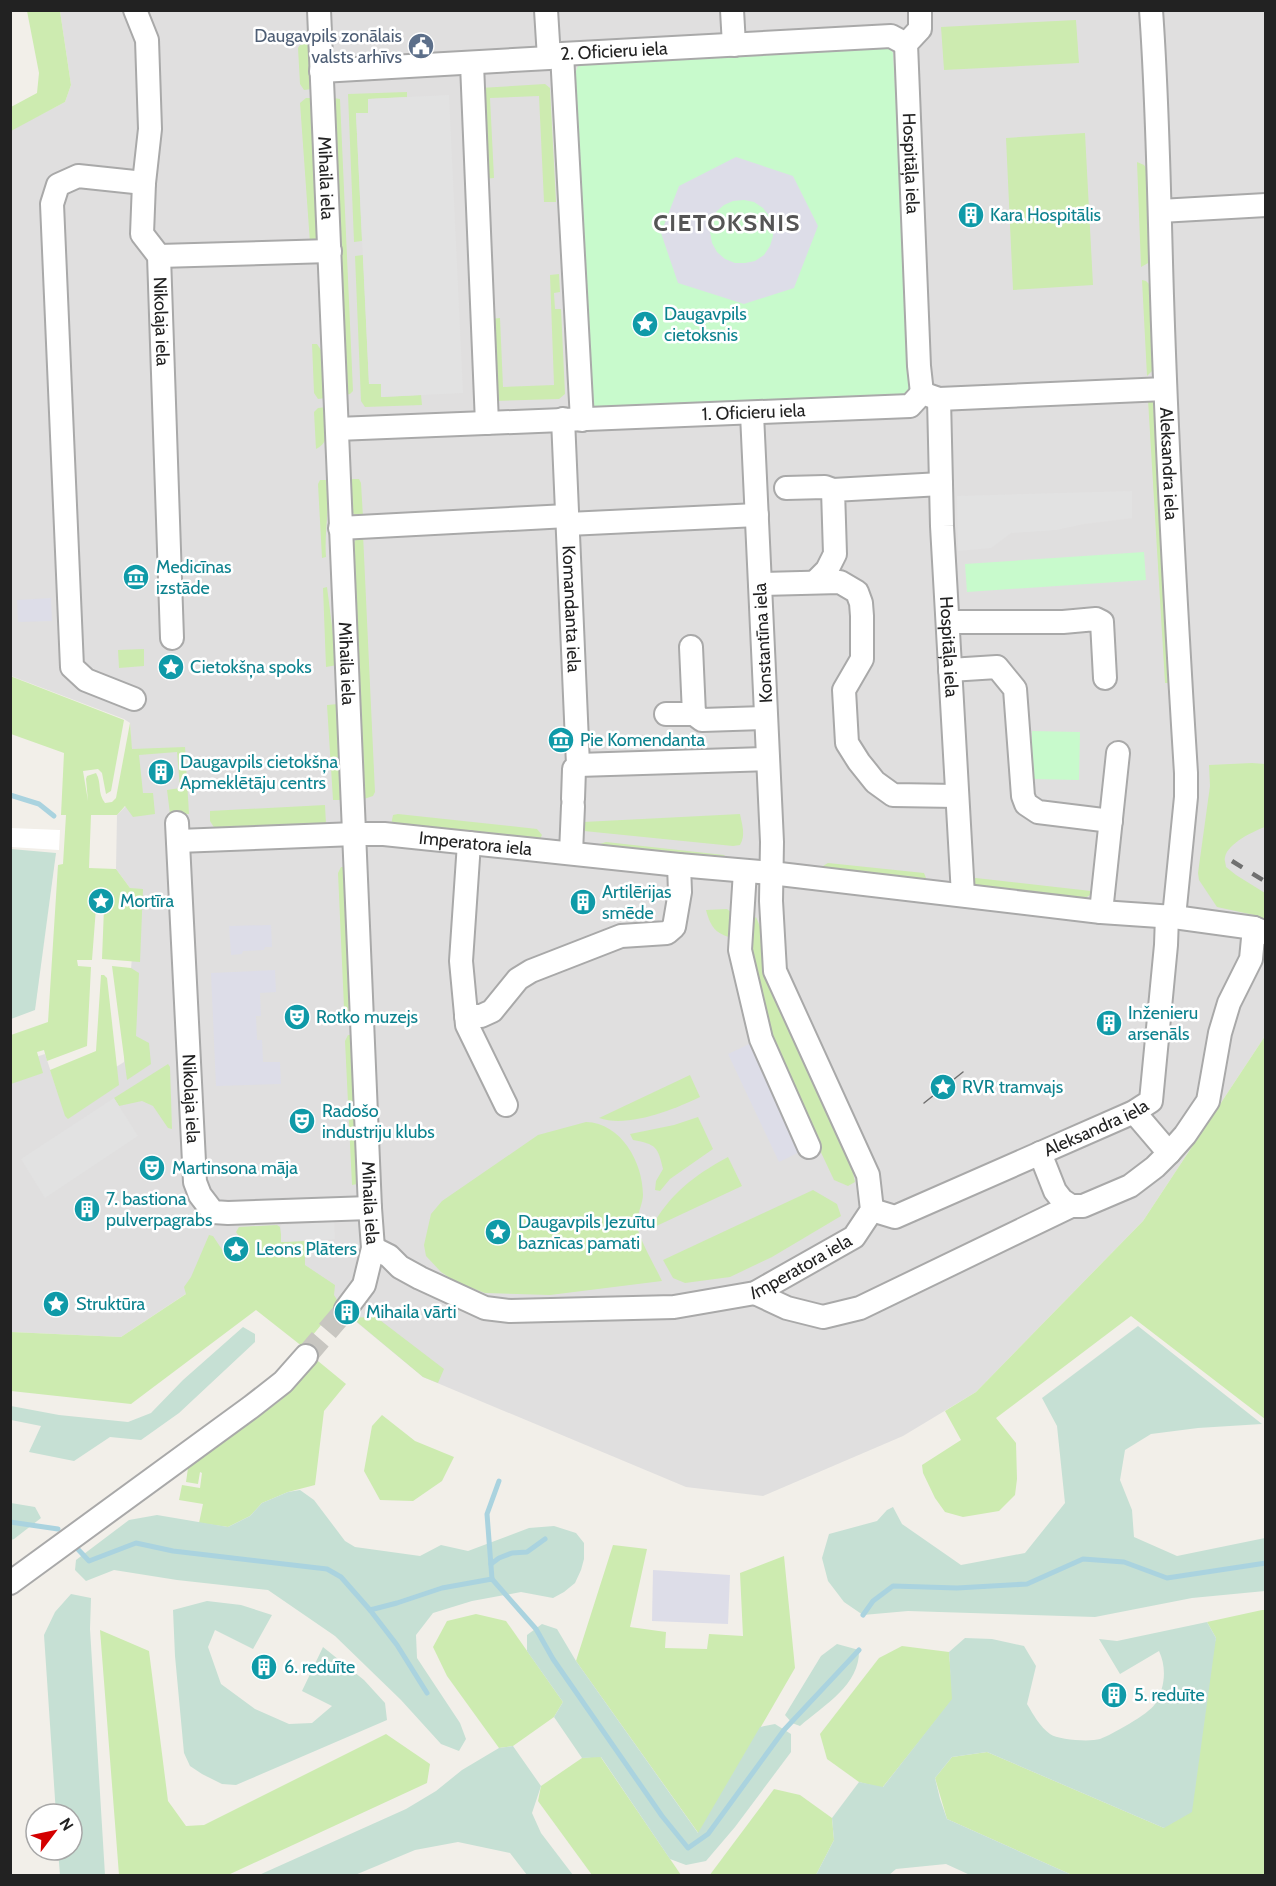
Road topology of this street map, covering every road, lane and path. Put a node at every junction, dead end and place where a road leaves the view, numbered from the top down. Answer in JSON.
{"nodes":[{"id":1,"x":135,"y":10,"type":"edge"},
{"id":2,"x":319,"y":10,"type":"edge"},
{"id":3,"x":546,"y":10,"type":"edge"},
{"id":4,"x":732,"y":10,"type":"edge"},
{"id":5,"x":920,"y":10,"type":"edge"},
{"id":6,"x":1151,"y":10,"type":"edge"},
{"id":7,"x":906,"y":44,"type":"junction"},
{"id":8,"x":734,"y":45,"type":"junction"},
{"id":9,"x":555,"y":56,"type":"junction"},
{"id":10,"x":472,"y":64,"type":"junction"},
{"id":11,"x":321,"y":71,"type":"junction"},
{"id":12,"x":144,"y":183,"type":"junction"},
{"id":13,"x":1266,"y":205,"type":"edge"},
{"id":14,"x":1160,"y":211,"type":"junction"},
{"id":15,"x":330,"y":252,"type":"junction"},
{"id":16,"x":159,"y":256,"type":"junction"},
{"id":17,"x":1165,"y":389,"type":"junction"},
{"id":18,"x":930,"y":396,"type":"junction"},
{"id":19,"x":752,"y":414,"type":"junction"},
{"id":20,"x":572,"y":420,"type":"junction"},
{"id":21,"x":487,"y":423,"type":"junction"},
{"id":22,"x":337,"y":429,"type":"junction"},
{"id":23,"x":941,"y":484,"type":"junction"},
{"id":24,"x":786,"y":488,"type":"dead end"},
{"id":25,"x":833,"y":490,"type":"junction"},
{"id":26,"x":757,"y":515,"type":"junction"},
{"id":27,"x":567,"y":520,"type":"junction"},
{"id":28,"x":340,"y":528,"type":"junction"},
{"id":29,"x":815,"y":582,"type":"junction"},
{"id":30,"x":760,"y":584,"type":"junction"},
{"id":31,"x":948,"y":622,"type":"junction"},
{"id":32,"x":172,"y":638,"type":"dead end"},
{"id":33,"x":691,"y":647,"type":"dead end"},
{"id":34,"x":950,"y":670,"type":"junction"},
{"id":35,"x":1105,"y":678,"type":"dead end"},
{"id":36,"x":134,"y":699,"type":"dead end"},
{"id":37,"x":666,"y":714,"type":"dead end"},
{"id":38,"x":694,"y":714,"type":"junction"},
{"id":39,"x":766,"y":718,"type":"junction"},
{"id":40,"x":1118,"y":753,"type":"dead end"},
{"id":41,"x":768,"y":759,"type":"junction"},
{"id":42,"x":578,"y":765,"type":"junction"},
{"id":43,"x":957,"y":796,"type":"junction"},
{"id":44,"x":1111,"y":820,"type":"junction"},
{"id":45,"x":178,"y":832,"type":"joint"},
{"id":46,"x":355,"y":834,"type":"junction"},
{"id":47,"x":469,"y":843,"type":"junction"},
{"id":48,"x":571,"y":854,"type":"junction"},
{"id":49,"x":679,"y":866,"type":"junction"},
{"id":50,"x":745,"y":871,"type":"junction"},
{"id":51,"x":771,"y":873,"type":"junction"},
{"id":52,"x":963,"y":895,"type":"junction"},
{"id":53,"x":1101,"y":912,"type":"junction"},
{"id":54,"x":1170,"y":917,"type":"junction"},
{"id":55,"x":1260,"y":930,"type":"edge"},
{"id":56,"x":466,"y":1016,"type":"junction"},
{"id":57,"x":506,"y":1105,"type":"dead end"},
{"id":58,"x":1134,"y":1112,"type":"junction"},
{"id":59,"x":809,"y":1147,"type":"dead end"},
{"id":60,"x":1040,"y":1153,"type":"junction"},
{"id":61,"x":1169,"y":1153,"type":"junction"},
{"id":62,"x":1071,"y":1206,"type":"junction"},
{"id":63,"x":370,"y":1208,"type":"junction"},
{"id":64,"x":872,"y":1210,"type":"junction"},
{"id":65,"x":373,"y":1248,"type":"junction"},
{"id":66,"x":755,"y":1293,"type":"junction"},
{"id":67,"x":346,"y":1309,"type":"tunnel mouth"},
{"id":68,"x":306,"y":1356,"type":"tunnel mouth"},
{"id":69,"x":10,"y":1583,"type":"edge"}],
"edges":[{"from":1,"to":12,"type":"street","name":"Nikolaja iela"},
{"from":2,"to":11,"type":"street","name":"Mihaila iela"},
{"from":3,"to":9,"type":"street","name":"Komandanta iela"},
{"from":4,"to":8,"type":"street"},
{"from":5,"to":7,"type":"street"},
{"from":6,"to":14,"type":"street","name":"Aleksandra iela"},
{"from":7,"to":8,"type":"street","name":"2. Oficieru iela"},
{"from":7,"to":18,"type":"street","name":"Hospitāļa iela"},
{"from":8,"to":9,"type":"street","name":"2. Oficieru iela"},
{"from":9,"to":10,"type":"street","name":"2. Oficieru iela"},
{"from":9,"to":20,"type":"street","name":"Komandanta iela"},
{"from":10,"to":11,"type":"street","name":"2. Oficieru iela"},
{"from":10,"to":21,"type":"street"},
{"from":11,"to":15,"type":"street","name":"Mihaila iela"},
{"from":12,"to":16,"type":"street","name":"Nikolaja iela"},
{"from":12,"to":36,"type":"street"},
{"from":13,"to":14,"type":"street"},
{"from":14,"to":17,"type":"street","name":"Aleksandra iela"},
{"from":15,"to":16,"type":"street"},
{"from":15,"to":22,"type":"street","name":"Mihaila iela"},
{"from":16,"to":32,"type":"street","name":"Nikolaja iela"},
{"from":17,"to":18,"type":"street","name":"1. Oficieru iela"},
{"from":17,"to":54,"type":"street","name":"Aleksandra iela"},
{"from":18,"to":19,"type":"street","name":"1. Oficieru iela"},
{"from":18,"to":23,"type":"street","name":"Hospitāļa iela"},
{"from":19,"to":20,"type":"street","name":"1. Oficieru iela"},
{"from":19,"to":26,"type":"street","name":"Konstantīna iela"},
{"from":20,"to":21,"type":"street","name":"1. Oficieru iela"},
{"from":20,"to":27,"type":"street","name":"Komandanta iela"},
{"from":21,"to":22,"type":"street","name":"1. Oficieru iela"},
{"from":22,"to":28,"type":"street","name":"Mihaila iela"},
{"from":23,"to":25,"type":"street"},
{"from":23,"to":31,"type":"street","name":"Hospitāļa iela"},
{"from":24,"to":25,"type":"street"},
{"from":25,"to":29,"type":"street"},
{"from":26,"to":27,"type":"street"},
{"from":26,"to":30,"type":"street","name":"Konstantīna iela"},
{"from":27,"to":28,"type":"street"},
{"from":27,"to":42,"type":"street","name":"Komandanta iela"},
{"from":28,"to":46,"type":"street","name":"Mihaila iela"},
{"from":29,"to":30,"type":"street"},
{"from":29,"to":43,"type":"street"},
{"from":30,"to":39,"type":"street","name":"Konstantīna iela"},
{"from":31,"to":34,"type":"street","name":"Hospitāļa iela"},
{"from":31,"to":35,"type":"street"},
{"from":33,"to":38,"type":"street"},
{"from":34,"to":43,"type":"street","name":"Hospitāļa iela"},
{"from":34,"to":44,"type":"street"},
{"from":37,"to":38,"type":"street"},
{"from":38,"to":39,"type":"street"},
{"from":39,"to":41,"type":"street","name":"Konstantīna iela"},
{"from":40,"to":44,"type":"street"},
{"from":41,"to":42,"type":"street"},
{"from":41,"to":51,"type":"street","name":"Konstantīna iela"},
{"from":42,"to":48,"type":"street","name":"Komandanta iela"},
{"from":43,"to":52,"type":"street","name":"Hospitāļa iela"},
{"from":44,"to":53,"type":"street"},
{"from":45,"to":46,"type":"street","name":"Imperatora iela"},
{"from":45,"to":63,"type":"street","name":"Nikolaja iela"},
{"from":46,"to":47,"type":"street","name":"Imperatora iela"},
{"from":46,"to":63,"type":"street","name":"Mihaila iela"},
{"from":47,"to":48,"type":"street","name":"Imperatora iela"},
{"from":47,"to":56,"type":"street"},
{"from":48,"to":49,"type":"street","name":"Imperatora iela"},
{"from":49,"to":50,"type":"street","name":"Imperatora iela"},
{"from":49,"to":56,"type":"street"},
{"from":50,"to":51,"type":"street","name":"Imperatora iela"},
{"from":50,"to":59,"type":"street"},
{"from":51,"to":52,"type":"street","name":"Imperatora iela"},
{"from":51,"to":64,"type":"street"},
{"from":52,"to":53,"type":"street","name":"Imperatora iela"},
{"from":53,"to":54,"type":"street","name":"Imperatora iela"},
{"from":54,"to":55,"type":"street","name":"Imperatora iela"},
{"from":54,"to":58,"type":"street","name":"Aleksandra iela"},
{"from":55,"to":61,"type":"street"},
{"from":56,"to":57,"type":"street"},
{"from":58,"to":60,"type":"street","name":"Aleksandra iela"},
{"from":58,"to":61,"type":"street"},
{"from":60,"to":62,"type":"street"},
{"from":60,"to":64,"type":"street","name":"Aleksandra iela"},
{"from":61,"to":62,"type":"street"},
{"from":62,"to":66,"type":"street"},
{"from":63,"to":65,"type":"street","name":"Mihaila iela"},
{"from":64,"to":66,"type":"street","name":"Imperatora iela"},
{"from":65,"to":66,"type":"street","name":"Imperatora iela"},
{"from":65,"to":67,"type":"street","name":"Mihaila iela"},
{"from":68,"to":69,"type":"street"}]}
